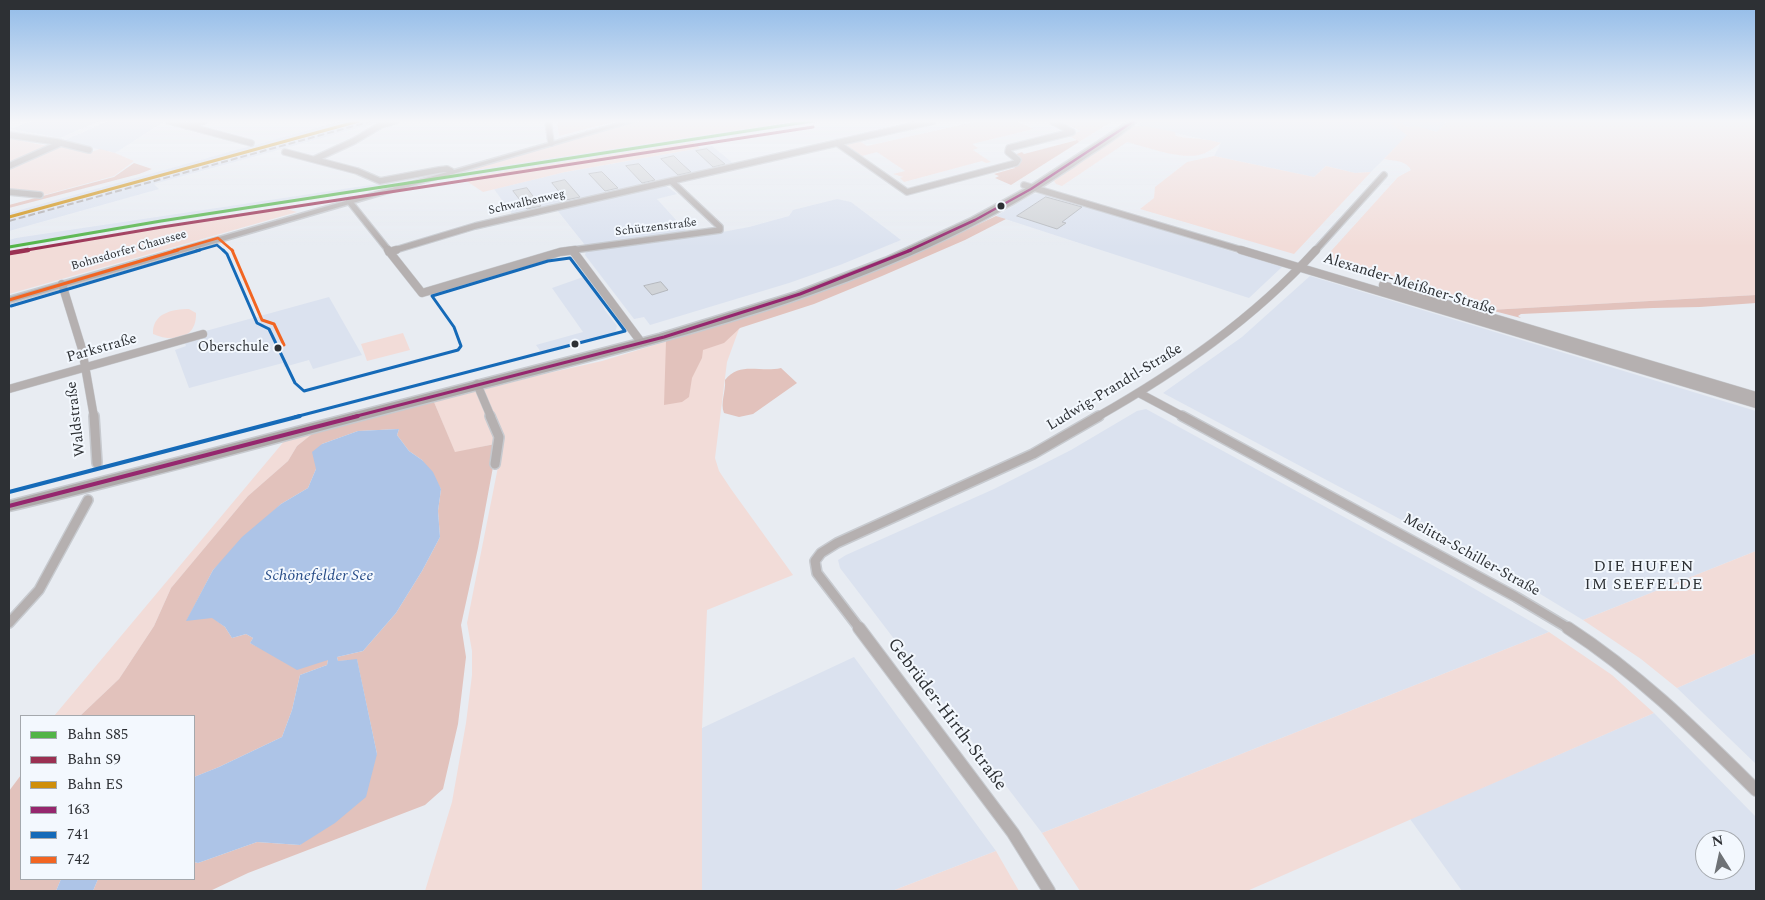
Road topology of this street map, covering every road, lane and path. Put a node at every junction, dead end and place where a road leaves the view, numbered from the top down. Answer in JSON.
{"nodes":[{"id":1,"x":330,"y":163,"type":"edge"},
{"id":2,"x":480,"y":163,"type":"edge"},
{"id":3,"x":751,"y":163,"type":"edge"},
{"id":4,"x":865,"y":163,"type":"edge"},
{"id":5,"x":1016,"y":163,"type":"edge"},
{"id":6,"x":1062,"y":163,"type":"edge"},
{"id":7,"x":1066,"y":163,"type":"edge"},
{"id":8,"x":451,"y":171,"type":"junction"},
{"id":9,"x":1384,"y":175,"type":"dead end"},
{"id":10,"x":670,"y":181,"type":"junction"},
{"id":11,"x":1032,"y":184,"type":"junction"},
{"id":12,"x":9,"y":192,"type":"edge"},
{"id":13,"x":40,"y":195,"type":"dead end"},
{"id":14,"x":349,"y":201,"type":"junction"},
{"id":15,"x":573,"y":250,"type":"junction"},
{"id":16,"x":389,"y":252,"type":"junction"},
{"id":17,"x":1303,"y":265,"type":"junction"},
{"id":18,"x":62,"y":284,"type":"junction"},
{"id":19,"x":9,"y":300,"type":"edge"},
{"id":20,"x":203,"y":334,"type":"dead end"},
{"id":21,"x":638,"y":338,"type":"junction"},
{"id":22,"x":86,"y":368,"type":"junction"},
{"id":23,"x":477,"y":384,"type":"junction"},
{"id":24,"x":9,"y":389,"type":"edge"},
{"id":25,"x":1139,"y":393,"type":"junction"},
{"id":26,"x":1756,"y":396,"type":"edge"},
{"id":27,"x":1756,"y":404,"type":"edge"},
{"id":28,"x":97,"y":463,"type":"dead end"},
{"id":29,"x":495,"y":464,"type":"dead end"},
{"id":30,"x":9,"y":498,"type":"edge"},
{"id":31,"x":88,"y":500,"type":"dead end"},
{"id":32,"x":9,"y":506,"type":"edge"},
{"id":33,"x":815,"y":561,"type":"joint"},
{"id":34,"x":11,"y":619,"type":"edge"},
{"id":35,"x":1756,"y":790,"type":"edge"},
{"id":36,"x":1049,"y":891,"type":"edge"}],
"edges":[{"from":1,"to":8,"type":"street"},
{"from":2,"to":8,"type":"street","name":"Bohnsdorfer Chaussee"},
{"from":3,"to":10,"type":"street","name":"Schwalbenweg"},
{"from":4,"to":5,"type":"street"},
{"from":6,"to":11,"type":"main road"},
{"from":7,"to":11,"type":"main road"},
{"from":8,"to":14,"type":"street","name":"Bohnsdorfer Chaussee"},
{"from":9,"to":17,"type":"street","name":"Ludwig-Prandtl-Straße"},
{"from":10,"to":15,"type":"street","name":"Schützenstraße"},
{"from":10,"to":16,"type":"street","name":"Schwalbenweg"},
{"from":11,"to":17,"type":"street","name":"Alexander-Meißner-Straße"},
{"from":11,"to":21,"type":"main road"},
{"from":12,"to":13,"type":"street"},
{"from":14,"to":16,"type":"street"},
{"from":14,"to":18,"type":"street","name":"Bohnsdorfer Chaussee"},
{"from":15,"to":16,"type":"street","name":"Schützenstraße"},
{"from":15,"to":21,"type":"street"},
{"from":17,"to":25,"type":"street","name":"Ludwig-Prandtl-Straße"},
{"from":17,"to":26,"type":"street","name":"Alexander-Meißner-Straße"},
{"from":17,"to":27,"type":"street","name":"Alexander-Meißner-Straße"},
{"from":18,"to":19,"type":"street","name":"Bohnsdorfer Chaussee"},
{"from":18,"to":22,"type":"street","name":"Waldstraße"},
{"from":20,"to":22,"type":"street","name":"Parkstraße"},
{"from":21,"to":23,"type":"main road"},
{"from":21,"to":30,"type":"main road"},
{"from":22,"to":24,"type":"street","name":"Parkstraße"},
{"from":22,"to":28,"type":"street","name":"Waldstraße"},
{"from":23,"to":29,"type":"street"},
{"from":23,"to":32,"type":"main road"},
{"from":25,"to":33,"type":"street","name":"Ludwig-Prandtl-Straße"},
{"from":25,"to":35,"type":"street","name":"Melitta-Schiller-Straße"},
{"from":31,"to":34,"type":"street"},
{"from":33,"to":36,"type":"street","name":"Gebrüder-Hirth-Straße"}]}
